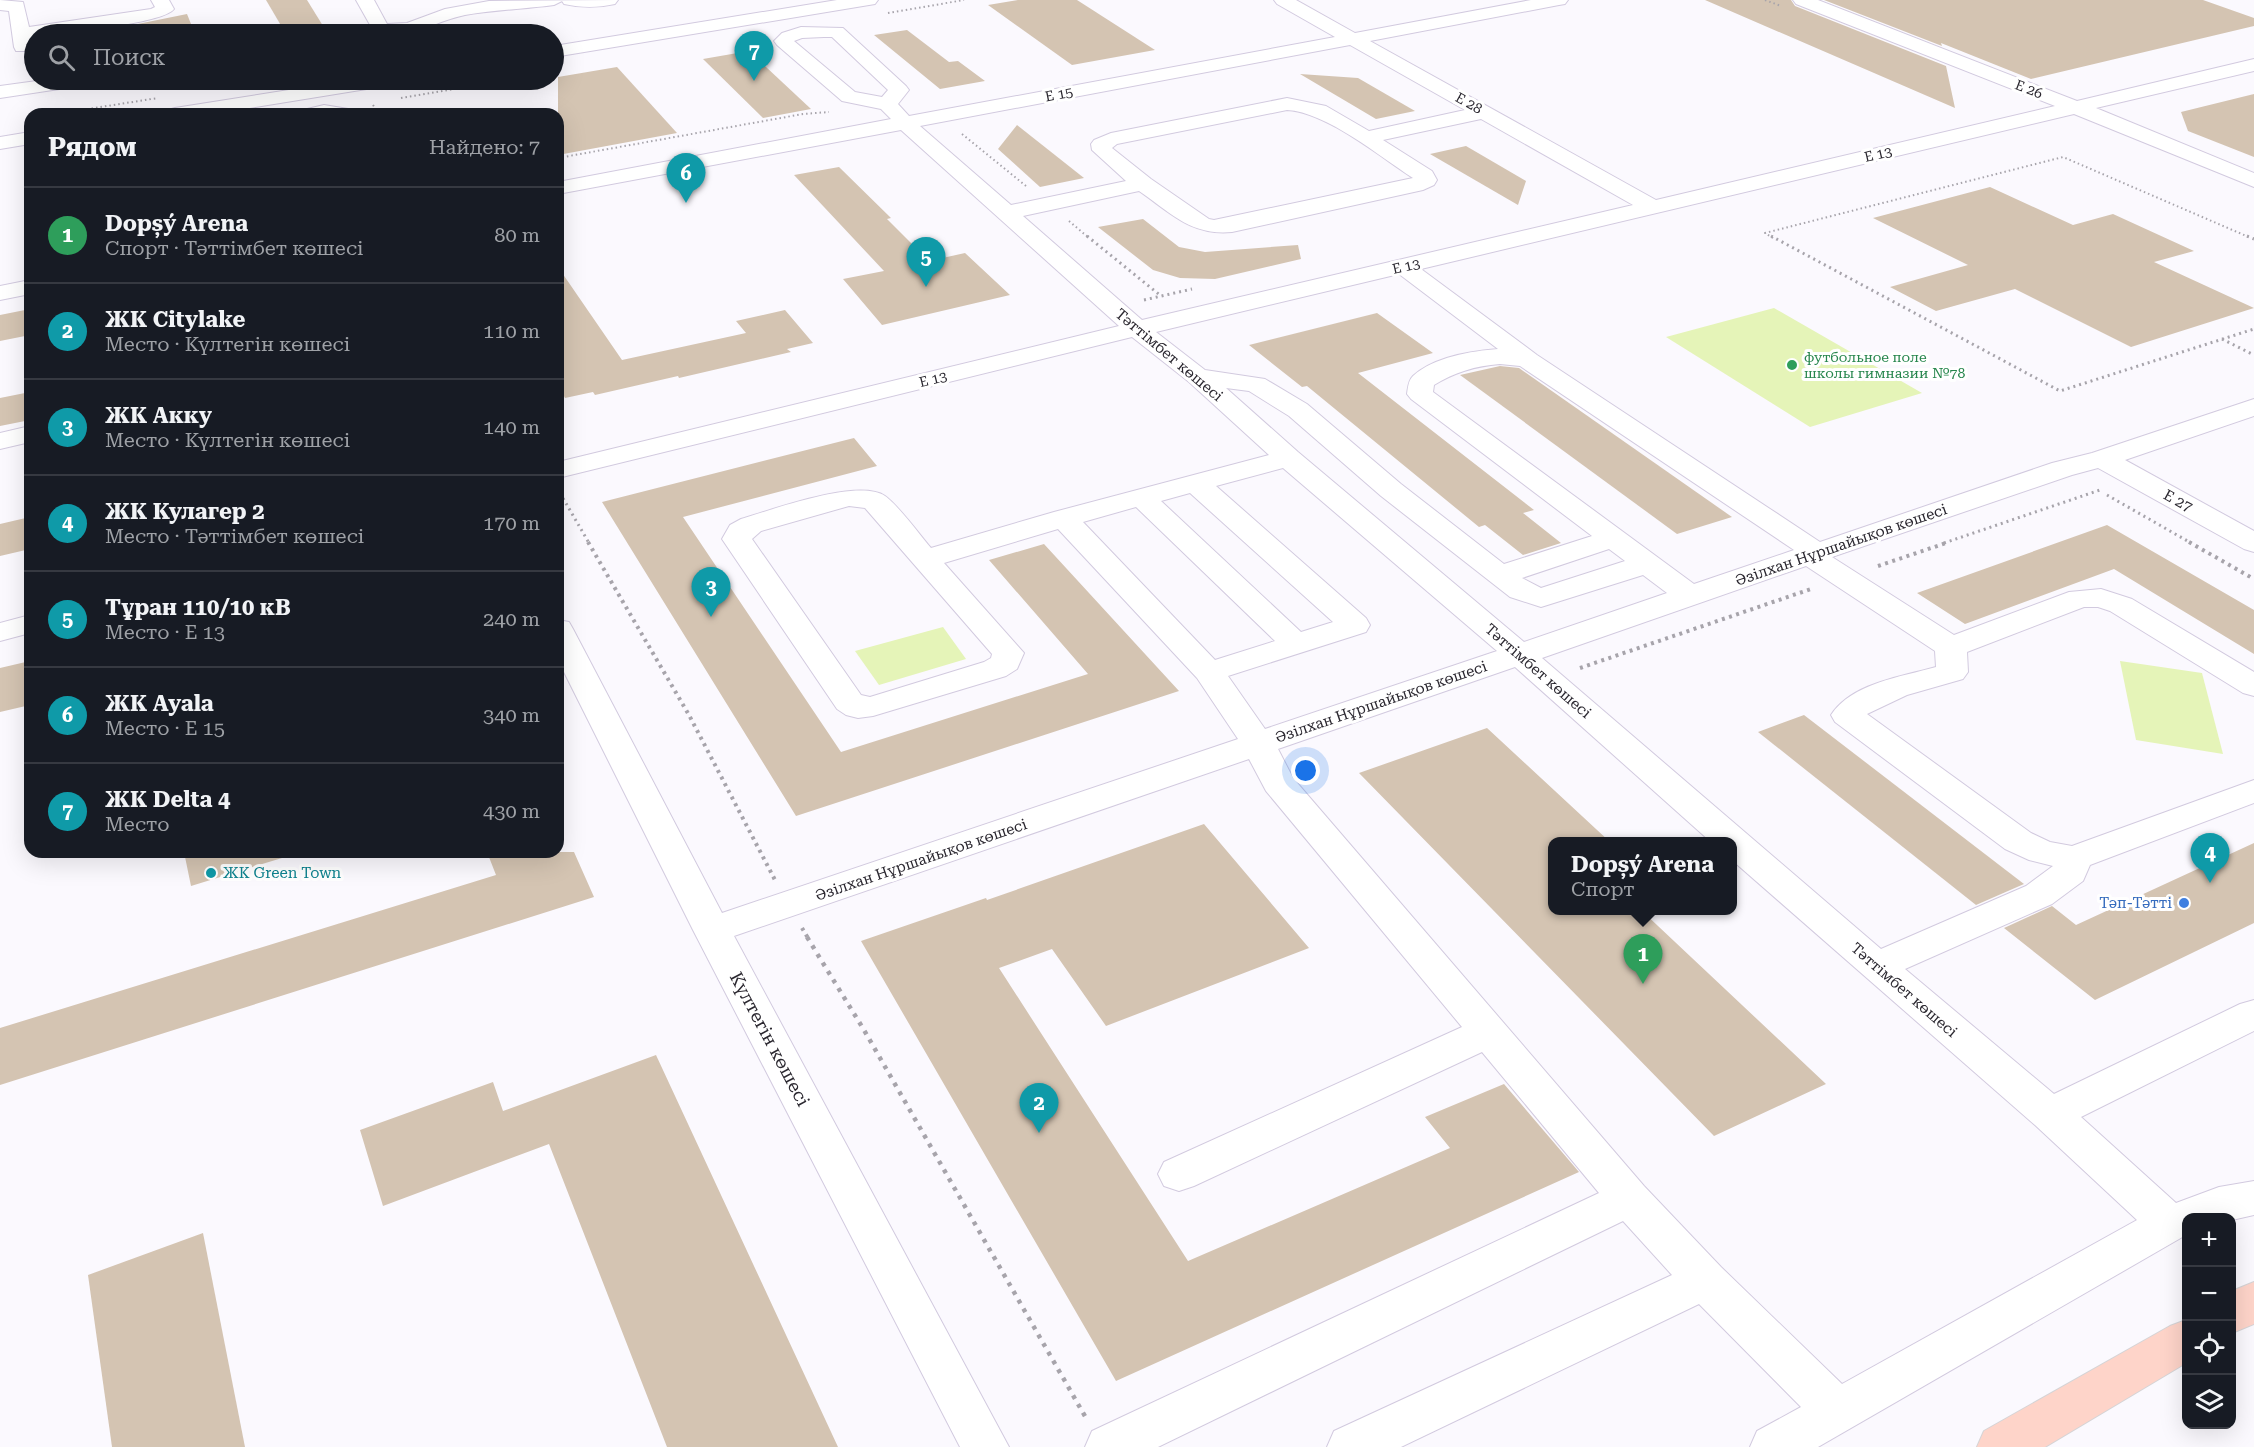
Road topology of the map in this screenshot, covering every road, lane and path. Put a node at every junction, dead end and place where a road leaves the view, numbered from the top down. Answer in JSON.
{"nodes":[{"id":1,"x":160,"y":0,"type":"edge"},
{"id":2,"x":365,"y":0,"type":"edge"},
{"id":3,"x":554,"y":0,"type":"edge"},
{"id":4,"x":570,"y":0,"type":"edge"},
{"id":5,"x":609,"y":0,"type":"edge"},
{"id":6,"x":768,"y":0,"type":"edge"},
{"id":7,"x":869,"y":0,"type":"edge"},
{"id":8,"x":1283,"y":0,"type":"edge"},
{"id":9,"x":1559,"y":0,"type":"edge"},
{"id":10,"x":1802,"y":0,"type":"edge"},
{"id":11,"x":0,"y":5,"type":"edge"},
{"id":12,"x":783,"y":14,"type":"junction"},
{"id":13,"x":109,"y":24,"type":"edge"},
{"id":14,"x":378,"y":24,"type":"edge"},
{"id":15,"x":424,"y":24,"type":"edge"},
{"id":16,"x":24,"y":34,"type":"edge"},
{"id":17,"x":1353,"y":39,"type":"junction"},
{"id":18,"x":24,"y":43,"type":"edge"},
{"id":19,"x":564,"y":50,"type":"edge"},
{"id":20,"x":0,"y":51,"type":"edge"},
{"id":21,"x":2254,"y":65,"type":"edge"},
{"id":22,"x":2234,"y":70,"type":"junction"},
{"id":23,"x":2254,"y":78,"type":"edge"},
{"id":24,"x":24,"y":88,"type":"edge"},
{"id":25,"x":323,"y":90,"type":"edge"},
{"id":26,"x":448,"y":90,"type":"edge"},
{"id":27,"x":0,"y":92,"type":"edge"},
{"id":28,"x":394,"y":99,"type":"dead end"},
{"id":29,"x":372,"y":103,"type":"dead end"},
{"id":30,"x":887,"y":104,"type":"junction"},
{"id":31,"x":2075,"y":107,"type":"junction"},
{"id":32,"x":212,"y":108,"type":"edge"},
{"id":33,"x":375,"y":108,"type":"edge"},
{"id":34,"x":830,"y":112,"type":"dead end"},
{"id":35,"x":1485,"y":112,"type":"junction"},
{"id":36,"x":903,"y":122,"type":"junction"},
{"id":37,"x":1366,"y":138,"type":"junction"},
{"id":38,"x":24,"y":139,"type":"edge"},
{"id":39,"x":0,"y":143,"type":"edge"},
{"id":40,"x":564,"y":157,"type":"edge"},
{"id":41,"x":2254,"y":181,"type":"edge"},
{"id":42,"x":1143,"y":184,"type":"junction"},
{"id":43,"x":564,"y":187,"type":"edge"},
{"id":44,"x":1654,"y":208,"type":"junction"},
{"id":45,"x":1006,"y":213,"type":"junction"},
{"id":46,"x":2254,"y":239,"type":"edge"},
{"id":47,"x":1404,"y":267,"type":"junction"},
{"id":48,"x":24,"y":288,"type":"edge"},
{"id":49,"x":0,"y":293,"type":"edge"},
{"id":50,"x":1137,"y":329,"type":"junction"},
{"id":51,"x":2254,"y":329,"type":"edge"},
{"id":52,"x":2221,"y":339,"type":"junction"},
{"id":53,"x":2254,"y":355,"type":"edge"},
{"id":54,"x":1528,"y":360,"type":"junction"},
{"id":55,"x":1198,"y":377,"type":"junction"},
{"id":56,"x":2254,"y":406,"type":"edge"},
{"id":57,"x":24,"y":435,"type":"edge"},
{"id":58,"x":0,"y":441,"type":"edge"},
{"id":59,"x":1288,"y":458,"type":"junction"},
{"id":60,"x":2102,"y":459,"type":"junction"},
{"id":61,"x":2062,"y":468,"type":"junction"},
{"id":62,"x":564,"y":469,"type":"edge"},
{"id":63,"x":1197,"y":484,"type":"junction"},
{"id":64,"x":1142,"y":498,"type":"junction"},
{"id":65,"x":564,"y":499,"type":"edge"},
{"id":66,"x":1064,"y":519,"type":"junction"},
{"id":67,"x":1612,"y":539,"type":"junction"},
{"id":68,"x":2254,"y":543,"type":"edge"},
{"id":69,"x":1814,"y":555,"type":"junction"},
{"id":70,"x":925,"y":559,"type":"junction"},
{"id":71,"x":1647,"y":564,"type":"junction"},
{"id":72,"x":1500,"y":575,"type":"junction"},
{"id":73,"x":2254,"y":579,"type":"edge"},
{"id":74,"x":1690,"y":596,"type":"junction"},
{"id":75,"x":24,"y":626,"type":"edge"},
{"id":76,"x":0,"y":632,"type":"edge"},
{"id":77,"x":564,"y":641,"type":"edge"},
{"id":78,"x":1296,"y":644,"type":"junction"},
{"id":79,"x":1951,"y":646,"type":"junction"},
{"id":80,"x":1519,"y":654,"type":"junction"},
{"id":81,"x":1209,"y":672,"type":"junction"},
{"id":82,"x":2254,"y":686,"type":"edge"},
{"id":83,"x":1258,"y":744,"type":"junction"},
{"id":84,"x":2254,"y":791,"type":"edge"},
{"id":85,"x":1728,"y":837,"type":"edge"},
{"id":86,"x":1737,"y":845,"type":"edge"},
{"id":87,"x":2074,"y":858,"type":"junction"},
{"id":88,"x":788,"y":905,"type":"junction"},
{"id":89,"x":712,"y":930,"type":"junction"},
{"id":90,"x":1876,"y":966,"type":"junction"},
{"id":91,"x":2254,"y":1014,"type":"edge"},
{"id":92,"x":1488,"y":1032,"type":"junction"},
{"id":93,"x":2050,"y":1114,"type":"junction"},
{"id":94,"x":1179,"y":1174,"type":"dead end"},
{"id":95,"x":1629,"y":1198,"type":"junction"},
{"id":96,"x":2254,"y":1198,"type":"edge"},
{"id":97,"x":2169,"y":1223,"type":"junction"},
{"id":98,"x":1705,"y":1280,"type":"junction"},
{"id":99,"x":2254,"y":1301,"type":"edge"},
{"id":100,"x":2236,"y":1312,"type":"edge"},
{"id":101,"x":2182,"y":1343,"type":"edge"},
{"id":102,"x":1838,"y":1412,"type":"junction"},
{"id":103,"x":1100,"y":1437,"type":"edge"},
{"id":104,"x":985,"y":1447,"type":"edge"},
{"id":105,"x":1351,"y":1447,"type":"edge"},
{"id":106,"x":1774,"y":1447,"type":"edge"},
{"id":107,"x":2001,"y":1447,"type":"edge"}],
"edges":[{"from":1,"to":13,"type":"street"},
{"from":2,"to":14,"type":"street"},
{"from":3,"to":15,"type":"street"},
{"from":4,"to":5,"type":"street"},
{"from":6,"to":12,"type":"street"},
{"from":7,"to":12,"type":"street"},
{"from":8,"to":17,"type":"street","name":"E 28"},
{"from":9,"to":17,"type":"street","name":"E 15"},
{"from":10,"to":31,"type":"street","name":"E 26"},
{"from":11,"to":16,"type":"street"},
{"from":12,"to":19,"type":"street"},
{"from":17,"to":35,"type":"street","name":"E 28"},
{"from":17,"to":36,"type":"street","name":"E 15"},
{"from":18,"to":20,"type":"street"},
{"from":21,"to":22,"type":"street","name":"E 13"},
{"from":22,"to":23,"type":"street"},
{"from":22,"to":31,"type":"street","name":"E 13"},
{"from":24,"to":27,"type":"street"},
{"from":25,"to":32,"type":"street"},
{"from":26,"to":28,"type":"path"},
{"from":29,"to":33,"type":"path"},
{"from":30,"to":30,"type":"street"},
{"from":30,"to":36,"type":"street","name":"Тәттімбет көшесі"},
{"from":31,"to":41,"type":"street","name":"E 26"},
{"from":31,"to":44,"type":"street","name":"E 13"},
{"from":34,"to":40,"type":"path"},
{"from":35,"to":37,"type":"street"},
{"from":35,"to":44,"type":"street","name":"E 28"},
{"from":36,"to":43,"type":"street","name":"E 15"},
{"from":36,"to":45,"type":"street","name":"Тәттімбет көшесі"},
{"from":37,"to":42,"type":"street"},
{"from":37,"to":42,"type":"street"},
{"from":38,"to":39,"type":"street"},
{"from":42,"to":45,"type":"street"},
{"from":44,"to":47,"type":"street","name":"E 13"},
{"from":45,"to":50,"type":"street","name":"Тәттімбет көшесі"},
{"from":46,"to":52,"type":"path"},
{"from":47,"to":50,"type":"street","name":"E 13"},
{"from":47,"to":54,"type":"street"},
{"from":48,"to":49,"type":"street"},
{"from":50,"to":55,"type":"street","name":"Тәттімбет көшесі"},
{"from":50,"to":62,"type":"street","name":"E 13"},
{"from":51,"to":52,"type":"path"},
{"from":52,"to":53,"type":"path"},
{"from":54,"to":67,"type":"street"},
{"from":54,"to":69,"type":"street"},
{"from":55,"to":59,"type":"street","name":"Тәттімбет көшесі"},
{"from":55,"to":72,"type":"street"},
{"from":56,"to":60,"type":"street","name":"Әзілхан Нұршайықов көшесі"},
{"from":57,"to":58,"type":"street"},
{"from":59,"to":63,"type":"street"},
{"from":59,"to":80,"type":"street","name":"Тәттімбет көшесі"},
{"from":60,"to":61,"type":"street","name":"Әзілхан Нұршайықов көшесі"},
{"from":60,"to":68,"type":"street","name":"E 27"},
{"from":61,"to":69,"type":"street","name":"Әзілхан Нұршайықов көшесі"},
{"from":61,"to":73,"type":"path"},
{"from":63,"to":64,"type":"street"},
{"from":63,"to":78,"type":"street"},
{"from":64,"to":66,"type":"street"},
{"from":64,"to":78,"type":"street"},
{"from":65,"to":88,"type":"path"},
{"from":66,"to":70,"type":"street"},
{"from":66,"to":81,"type":"street"},
{"from":67,"to":71,"type":"street"},
{"from":67,"to":72,"type":"street"},
{"from":69,"to":74,"type":"street","name":"Әзілхан Нұршайықов көшесі"},
{"from":69,"to":79,"type":"street"},
{"from":70,"to":70,"type":"street"},
{"from":71,"to":72,"type":"street"},
{"from":71,"to":74,"type":"street"},
{"from":74,"to":80,"type":"street","name":"Әзілхан Нұршайықов көшесі"},
{"from":75,"to":76,"type":"street"},
{"from":77,"to":89,"type":"street","name":"Күлтегін көшесі"},
{"from":78,"to":81,"type":"street"},
{"from":79,"to":82,"type":"street"},
{"from":79,"to":87,"type":"street"},
{"from":80,"to":83,"type":"street","name":"Әзілхан Нұршайықов көшесі"},
{"from":80,"to":85,"type":"street","name":"Тәттімбет көшесі"},
{"from":81,"to":83,"type":"street"},
{"from":83,"to":88,"type":"street","name":"Әзілхан Нұршайықов көшесі"},
{"from":83,"to":92,"type":"street"},
{"from":84,"to":87,"type":"street"},
{"from":86,"to":90,"type":"street","name":"Тәттімбет көшесі"},
{"from":87,"to":90,"type":"street"},
{"from":88,"to":89,"type":"street","name":"Әзілхан Нұршайықов көшесі"},
{"from":88,"to":103,"type":"path"},
{"from":89,"to":104,"type":"street","name":"Күлтегін көшесі"},
{"from":90,"to":93,"type":"street","name":"Тәттімбет көшесі"},
{"from":91,"to":93,"type":"street"},
{"from":92,"to":94,"type":"street"},
{"from":92,"to":95,"type":"street"},
{"from":93,"to":97,"type":"street","name":"Тәттімбет көшесі"},
{"from":95,"to":98,"type":"street"},
{"from":95,"to":103,"type":"street"},
{"from":96,"to":97,"type":"street"},
{"from":97,"to":102,"type":"street"},
{"from":98,"to":102,"type":"street"},
{"from":98,"to":105,"type":"street"},
{"from":99,"to":100,"type":"main road"},
{"from":101,"to":107,"type":"main road"},
{"from":102,"to":106,"type":"street"}]}
